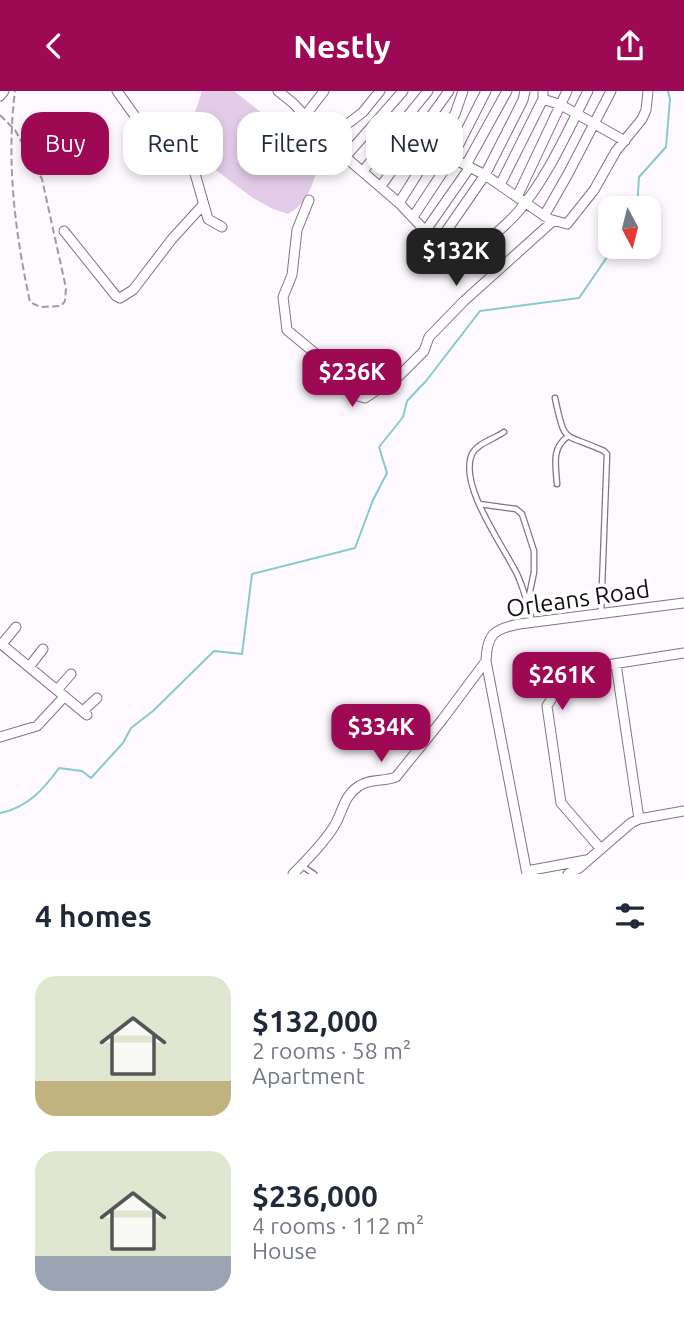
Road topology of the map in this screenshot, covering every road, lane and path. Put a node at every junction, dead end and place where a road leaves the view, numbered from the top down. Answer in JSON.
{"nodes":[{"id":1,"x":5,"y":91,"type":"edge"},
{"id":2,"x":15,"y":91,"type":"edge"},
{"id":3,"x":117,"y":91,"type":"edge"},
{"id":4,"x":324,"y":91,"type":"edge"},
{"id":5,"x":380,"y":91,"type":"edge"},
{"id":6,"x":403,"y":91,"type":"edge"},
{"id":7,"x":428,"y":91,"type":"edge"},
{"id":8,"x":449,"y":91,"type":"edge"},
{"id":9,"x":462,"y":91,"type":"edge"},
{"id":10,"x":486,"y":91,"type":"edge"},
{"id":11,"x":507,"y":91,"type":"edge"},
{"id":12,"x":525,"y":91,"type":"edge"},
{"id":13,"x":567,"y":91,"type":"edge"},
{"id":14,"x":588,"y":91,"type":"edge"},
{"id":15,"x":611,"y":91,"type":"edge"},
{"id":16,"x":648,"y":91,"type":"edge"},
{"id":17,"x":283,"y":93,"type":"edge"},
{"id":18,"x":543,"y":95,"type":"edge"},
{"id":19,"x":0,"y":96,"type":"edge"},
{"id":20,"x":561,"y":106,"type":"junction"},
{"id":21,"x":300,"y":112,"type":"edge"},
{"id":22,"x":308,"y":112,"type":"edge"},
{"id":23,"x":576,"y":114,"type":"junction"},
{"id":24,"x":0,"y":115,"type":"edge"},
{"id":25,"x":352,"y":120,"type":"edge"},
{"id":26,"x":594,"y":124,"type":"junction"},
{"id":27,"x":11,"y":125,"type":"junction"},
{"id":28,"x":463,"y":136,"type":"edge"},
{"id":29,"x":625,"y":141,"type":"junction"},
{"id":30,"x":352,"y":149,"type":"edge"},
{"id":31,"x":352,"y":161,"type":"edge"},
{"id":32,"x":463,"y":163,"type":"edge"},
{"id":33,"x":468,"y":166,"type":"junction"},
{"id":34,"x":363,"y":171,"type":"junction"},
{"id":35,"x":440,"y":175,"type":"edge"},
{"id":36,"x":485,"y":175,"type":"junction"},
{"id":37,"x":500,"y":185,"type":"junction"},
{"id":38,"x":381,"y":186,"type":"junction"},
{"id":39,"x":309,"y":199,"type":"dead end"},
{"id":40,"x":521,"y":199,"type":"junction"},
{"id":41,"x":399,"y":203,"type":"junction"},
{"id":42,"x":203,"y":205,"type":"junction"},
{"id":43,"x":544,"y":216,"type":"junction"},
{"id":44,"x":413,"y":217,"type":"junction"},
{"id":45,"x":553,"y":221,"type":"junction"},
{"id":46,"x":222,"y":227,"type":"dead end"},
{"id":47,"x":426,"y":230,"type":"junction"},
{"id":48,"x":64,"y":231,"type":"dead end"},
{"id":49,"x":438,"y":243,"type":"junction"},
{"id":50,"x":555,"y":398,"type":"dead end"},
{"id":51,"x":503,"y":432,"type":"dead end"},
{"id":52,"x":567,"y":437,"type":"junction"},
{"id":53,"x":557,"y":484,"type":"dead end"},
{"id":54,"x":479,"y":504,"type":"junction"},
{"id":55,"x":684,"y":603,"type":"edge"},
{"id":56,"x":528,"y":605,"type":"junction"},
{"id":57,"x":601,"y":614,"type":"junction"},
{"id":58,"x":532,"y":622,"type":"junction"},
{"id":59,"x":16,"y":627,"type":"dead end"},
{"id":60,"x":1,"y":643,"type":"edge"},
{"id":61,"x":43,"y":649,"type":"dead end"},
{"id":62,"x":684,"y":653,"type":"edge"},
{"id":63,"x":486,"y":661,"type":"junction"},
{"id":64,"x":616,"y":664,"type":"junction"},
{"id":65,"x":29,"y":667,"type":"junction"},
{"id":66,"x":71,"y":674,"type":"dead end"},
{"id":67,"x":61,"y":693,"type":"junction"},
{"id":68,"x":97,"y":698,"type":"dead end"},
{"id":69,"x":0,"y":737,"type":"edge"},
{"id":70,"x":684,"y":811,"type":"edge"},
{"id":71,"x":639,"y":819,"type":"junction"},
{"id":72,"x":600,"y":848,"type":"junction"},
{"id":73,"x":586,"y":860,"type":"junction"},
{"id":74,"x":301,"y":866,"type":"junction"},
{"id":75,"x":527,"y":873,"type":"edge"},
{"id":76,"x":293,"y":874,"type":"edge"},
{"id":77,"x":314,"y":874,"type":"edge"},
{"id":78,"x":568,"y":874,"type":"edge"}],
"edges":[{"from":1,"to":19,"type":"street"},
{"from":2,"to":27,"type":"path"},
{"from":3,"to":42,"type":"street"},
{"from":4,"to":22,"type":"street"},
{"from":5,"to":25,"type":"street"},
{"from":6,"to":30,"type":"street"},
{"from":7,"to":34,"type":"street"},
{"from":8,"to":38,"type":"street"},
{"from":9,"to":41,"type":"street"},
{"from":10,"to":28,"type":"street"},
{"from":11,"to":33,"type":"street"},
{"from":12,"to":36,"type":"street"},
{"from":13,"to":20,"type":"street"},
{"from":14,"to":23,"type":"street"},
{"from":15,"to":26,"type":"street"},
{"from":16,"to":29,"type":"street"},
{"from":17,"to":21,"type":"street"},
{"from":18,"to":20,"type":"street"},
{"from":18,"to":37,"type":"street"},
{"from":20,"to":23,"type":"street"},
{"from":20,"to":40,"type":"street"},
{"from":23,"to":26,"type":"street"},
{"from":23,"to":40,"type":"street"},
{"from":24,"to":27,"type":"path"},
{"from":26,"to":29,"type":"street"},
{"from":26,"to":43,"type":"street"},
{"from":27,"to":27,"type":"path"},
{"from":29,"to":45,"type":"street"},
{"from":31,"to":34,"type":"street"},
{"from":32,"to":33,"type":"street"},
{"from":33,"to":36,"type":"street"},
{"from":33,"to":47,"type":"street"},
{"from":34,"to":38,"type":"street"},
{"from":35,"to":44,"type":"street"},
{"from":36,"to":37,"type":"street"},
{"from":36,"to":49,"type":"street"},
{"from":37,"to":40,"type":"street"},
{"from":38,"to":41,"type":"street"},
{"from":39,"to":45,"type":"street"},
{"from":40,"to":43,"type":"street"},
{"from":40,"to":49,"type":"street"},
{"from":41,"to":44,"type":"street"},
{"from":42,"to":46,"type":"street"},
{"from":42,"to":48,"type":"street"},
{"from":43,"to":45,"type":"street"},
{"from":44,"to":47,"type":"street"},
{"from":47,"to":49,"type":"street"},
{"from":50,"to":52,"type":"lane"},
{"from":51,"to":54,"type":"lane"},
{"from":52,"to":53,"type":"lane"},
{"from":52,"to":57,"type":"lane"},
{"from":54,"to":56,"type":"lane"},
{"from":54,"to":56,"type":"lane"},
{"from":55,"to":57,"type":"street","name":"Orleans Road"},
{"from":56,"to":58,"type":"lane"},
{"from":57,"to":58,"type":"street","name":"Orleans Road"},
{"from":58,"to":63,"type":"street","name":"Orleans Road"},
{"from":59,"to":60,"type":"street"},
{"from":60,"to":65,"type":"street"},
{"from":61,"to":65,"type":"street"},
{"from":62,"to":64,"type":"street"},
{"from":63,"to":74,"type":"street"},
{"from":63,"to":75,"type":"street"},
{"from":64,"to":71,"type":"street"},
{"from":64,"to":72,"type":"street"},
{"from":65,"to":67,"type":"street"},
{"from":66,"to":67,"type":"street"},
{"from":67,"to":68,"type":"street"},
{"from":67,"to":69,"type":"street"},
{"from":70,"to":71,"type":"street"},
{"from":71,"to":72,"type":"street"},
{"from":72,"to":73,"type":"street"},
{"from":73,"to":75,"type":"street"},
{"from":73,"to":78,"type":"street"},
{"from":74,"to":76,"type":"street"},
{"from":74,"to":77,"type":"lane"}]}
